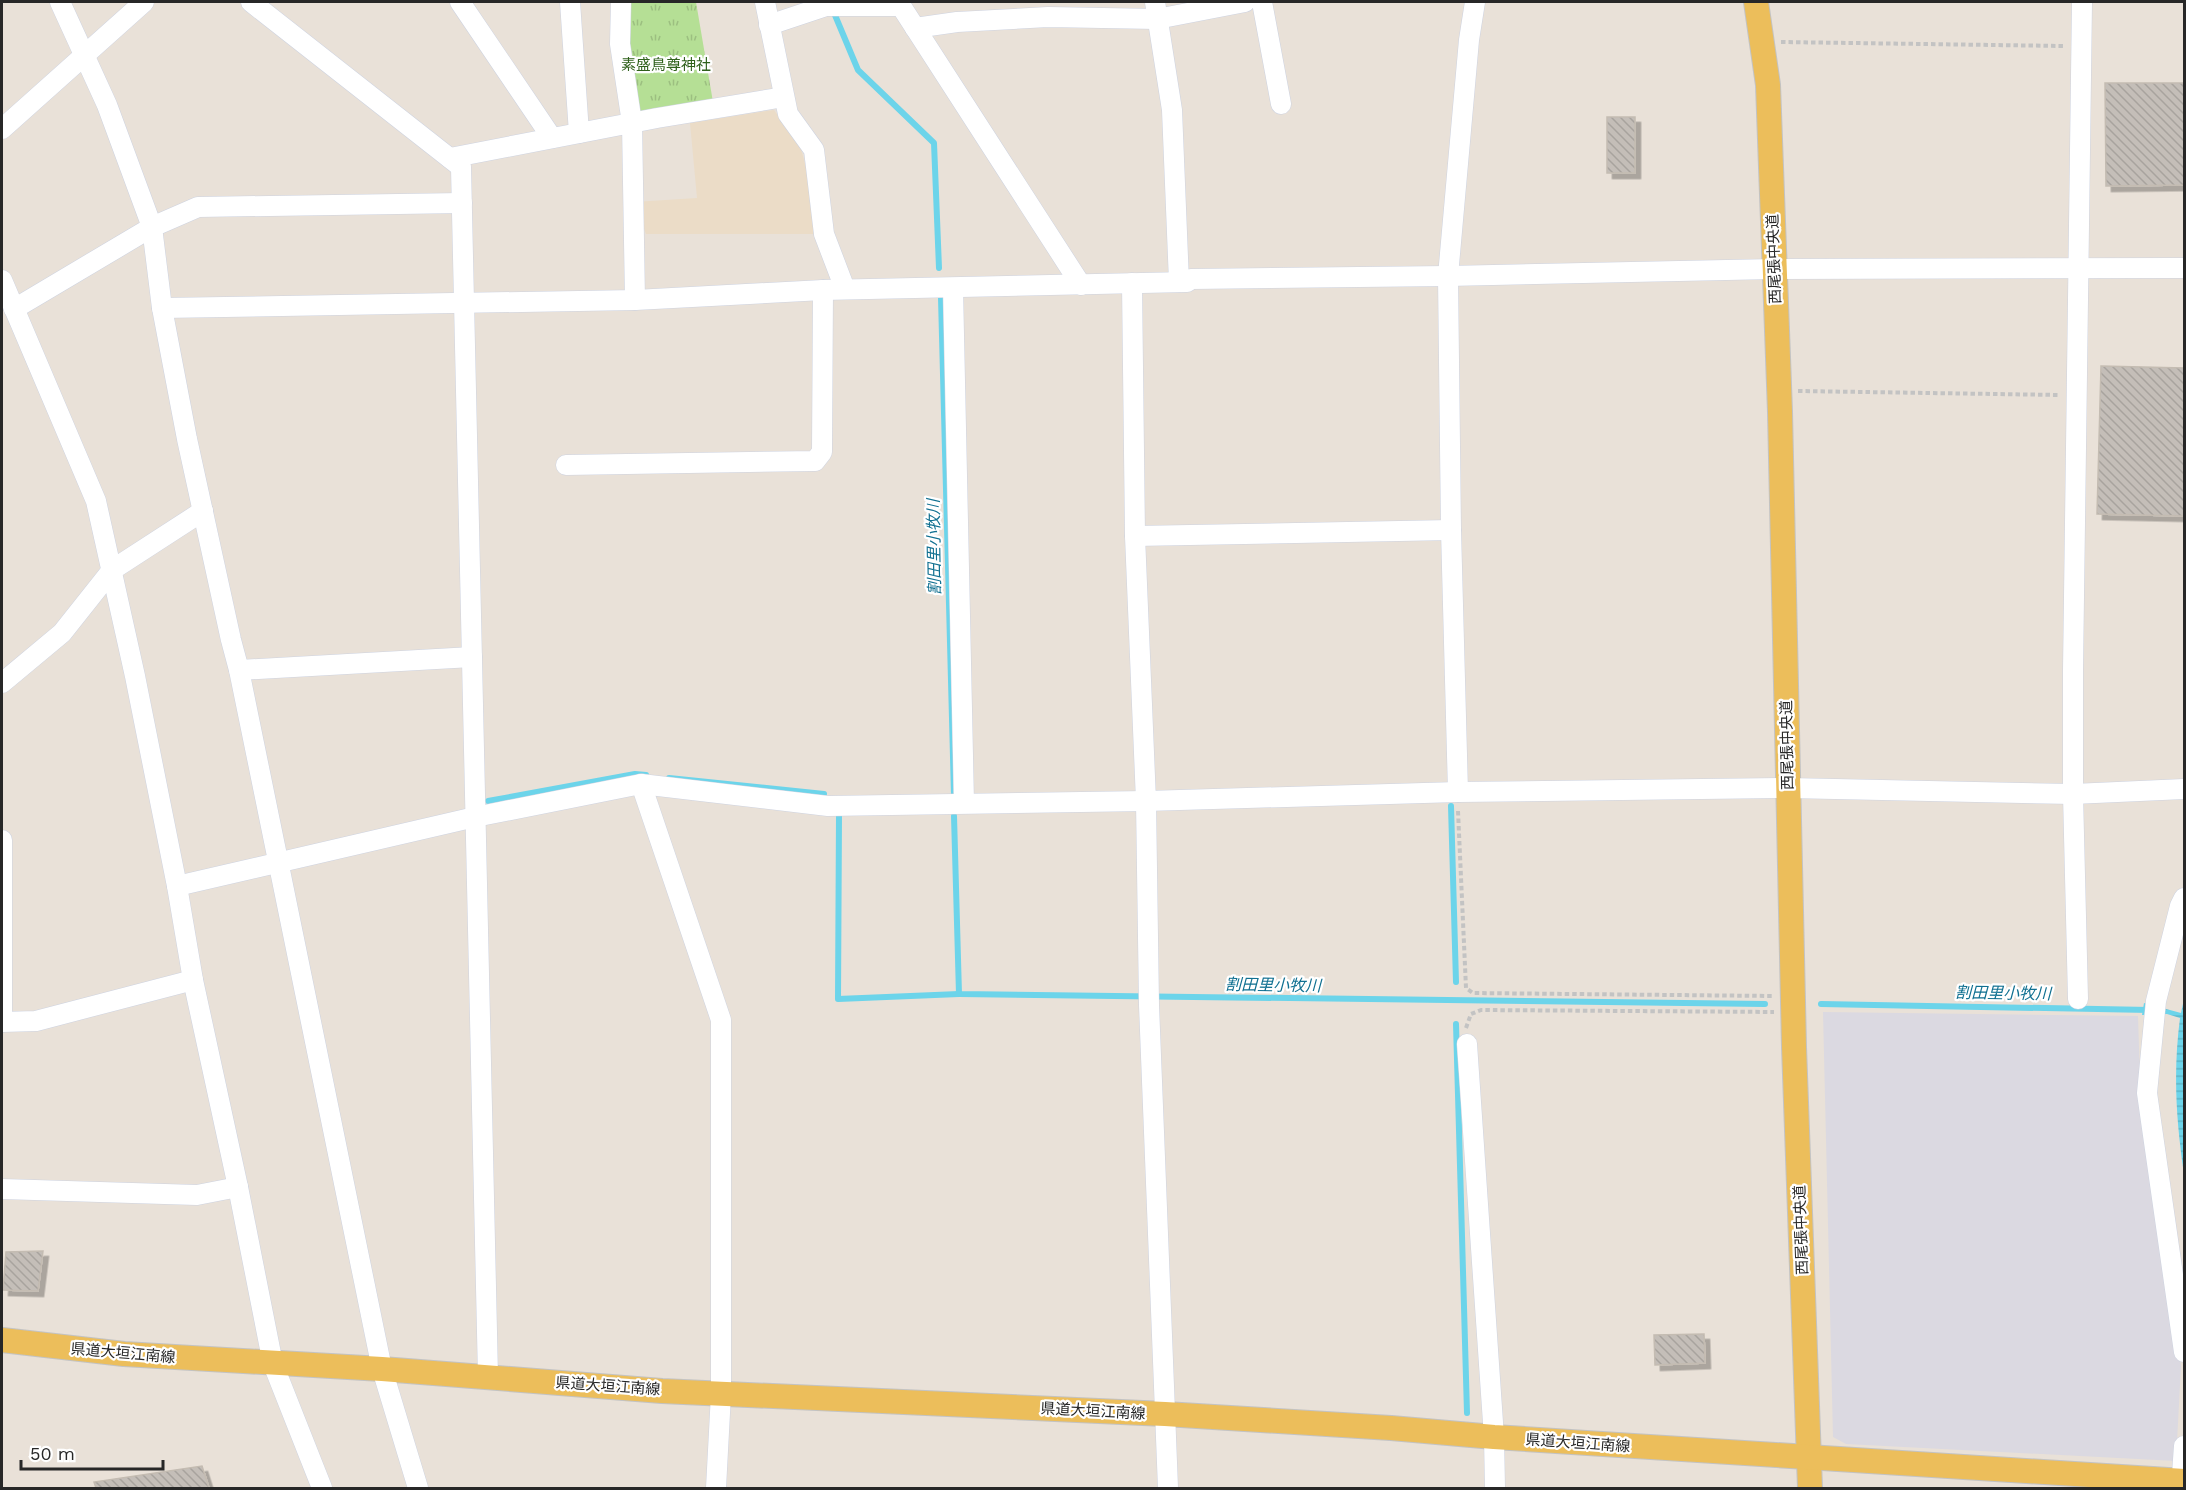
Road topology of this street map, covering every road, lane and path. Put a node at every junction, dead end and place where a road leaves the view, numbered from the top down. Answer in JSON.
{"nodes":[{"id":1,"x":60,"y":2,"type":"edge"},
{"id":2,"x":144,"y":2,"type":"edge"},
{"id":3,"x":251,"y":2,"type":"edge"},
{"id":4,"x":460,"y":2,"type":"edge"},
{"id":5,"x":570,"y":2,"type":"edge"},
{"id":6,"x":621,"y":2,"type":"edge"},
{"id":7,"x":765,"y":2,"type":"edge"},
{"id":8,"x":1245,"y":2,"type":"edge"},
{"id":9,"x":1262,"y":2,"type":"edge"},
{"id":10,"x":1475,"y":2,"type":"edge"},
{"id":11,"x":2082,"y":2,"type":"edge"},
{"id":12,"x":901,"y":4,"type":"edge"},
{"id":13,"x":1760,"y":4,"type":"edge"},
{"id":14,"x":1156,"y":10,"type":"edge"},
{"id":15,"x":769,"y":25,"type":"junction"},
{"id":16,"x":915,"y":28,"type":"junction"},
{"id":17,"x":1762,"y":42,"type":"junction"},
{"id":18,"x":2082,"y":46,"type":"junction"},
{"id":19,"x":84,"y":54,"type":"junction"},
{"id":20,"x":783,"y":97,"type":"junction"},
{"id":21,"x":1281,"y":104,"type":"dead end"},
{"id":22,"x":632,"y":123,"type":"junction"},
{"id":23,"x":2,"y":129,"type":"edge"},
{"id":24,"x":579,"y":133,"type":"junction"},
{"id":25,"x":552,"y":138,"type":"junction"},
{"id":26,"x":450,"y":158,"type":"junction"},
{"id":27,"x":462,"y":203,"type":"junction"},
{"id":28,"x":152,"y":227,"type":"junction"},
{"id":29,"x":2184,"y":268,"type":"edge"},
{"id":30,"x":1774,"y":269,"type":"junction"},
{"id":31,"x":2080,"y":269,"type":"junction"},
{"id":32,"x":1448,"y":276,"type":"junction"},
{"id":33,"x":2,"y":280,"type":"edge"},
{"id":34,"x":1179,"y":282,"type":"junction"},
{"id":35,"x":1132,"y":284,"type":"junction"},
{"id":36,"x":1081,"y":285,"type":"junction"},
{"id":37,"x":953,"y":288,"type":"junction"},
{"id":38,"x":845,"y":289,"type":"junction"},
{"id":39,"x":823,"y":290,"type":"junction"},
{"id":40,"x":635,"y":300,"type":"junction"},
{"id":41,"x":465,"y":303,"type":"junction"},
{"id":42,"x":162,"y":308,"type":"junction"},
{"id":43,"x":14,"y":309,"type":"junction"},
{"id":44,"x":1779,"y":390,"type":"junction"},
{"id":45,"x":2078,"y":395,"type":"junction"},
{"id":46,"x":566,"y":465,"type":"dead end"},
{"id":47,"x":203,"y":511,"type":"junction"},
{"id":48,"x":1451,"y":530,"type":"junction"},
{"id":49,"x":1135,"y":536,"type":"junction"},
{"id":50,"x":112,"y":570,"type":"junction"},
{"id":51,"x":472,"y":657,"type":"junction"},
{"id":52,"x":239,"y":670,"type":"junction"},
{"id":53,"x":2,"y":683,"type":"edge"},
{"id":54,"x":641,"y":784,"type":"junction"},
{"id":55,"x":1788,"y":788,"type":"junction"},
{"id":56,"x":2184,"y":789,"type":"edge"},
{"id":57,"x":1458,"y":792,"type":"junction"},
{"id":58,"x":2073,"y":794,"type":"junction"},
{"id":59,"x":1146,"y":801,"type":"junction"},
{"id":60,"x":964,"y":803,"type":"junction"},
{"id":61,"x":475,"y":817,"type":"junction"},
{"id":62,"x":2,"y":840,"type":"edge"},
{"id":63,"x":279,"y":863,"type":"junction"},
{"id":64,"x":177,"y":886,"type":"junction"},
{"id":65,"x":2184,"y":898,"type":"edge"},
{"id":66,"x":193,"y":980,"type":"junction"},
{"id":67,"x":2078,"y":999,"type":"dead end"},
{"id":68,"x":1793,"y":1004,"type":"junction"},
{"id":69,"x":2,"y":1022,"type":"edge"},
{"id":70,"x":1467,"y":1044,"type":"joint"},
{"id":71,"x":238,"y":1187,"type":"junction"},
{"id":72,"x":2,"y":1189,"type":"edge"},
{"id":73,"x":2,"y":1340,"type":"edge"},
{"id":74,"x":2184,"y":1352,"type":"edge"},
{"id":75,"x":273,"y":1364,"type":"junction"},
{"id":76,"x":382,"y":1369,"type":"junction"},
{"id":77,"x":488,"y":1377,"type":"junction"},
{"id":78,"x":721,"y":1394,"type":"junction"},
{"id":79,"x":1165,"y":1414,"type":"junction"},
{"id":80,"x":1494,"y":1437,"type":"junction"},
{"id":81,"x":2184,"y":1446,"type":"edge"},
{"id":82,"x":1810,"y":1458,"type":"junction"},
{"id":83,"x":2182,"y":1483,"type":"edge"},
{"id":84,"x":322,"y":1488,"type":"edge"},
{"id":85,"x":418,"y":1488,"type":"edge"},
{"id":86,"x":716,"y":1488,"type":"edge"},
{"id":87,"x":1168,"y":1488,"type":"edge"},
{"id":88,"x":1495,"y":1488,"type":"edge"},
{"id":89,"x":1810,"y":1488,"type":"edge"}],
"edges":[{"from":1,"to":19,"type":"street"},
{"from":2,"to":19,"type":"street"},
{"from":3,"to":26,"type":"street"},
{"from":4,"to":25,"type":"street"},
{"from":5,"to":24,"type":"street"},
{"from":6,"to":22,"type":"street"},
{"from":7,"to":15,"type":"street"},
{"from":8,"to":14,"type":"street"},
{"from":9,"to":21,"type":"street"},
{"from":10,"to":32,"type":"street"},
{"from":11,"to":18,"type":"street"},
{"from":12,"to":15,"type":"street"},
{"from":12,"to":16,"type":"street"},
{"from":13,"to":17,"type":"main road","name":"西尾張中央道"},
{"from":14,"to":16,"type":"street"},
{"from":14,"to":34,"type":"street"},
{"from":15,"to":20,"type":"street"},
{"from":16,"to":36,"type":"street"},
{"from":17,"to":18,"type":"path"},
{"from":17,"to":30,"type":"main road","name":"西尾張中央道"},
{"from":18,"to":31,"type":"street"},
{"from":19,"to":23,"type":"street"},
{"from":19,"to":28,"type":"street"},
{"from":20,"to":22,"type":"street"},
{"from":20,"to":38,"type":"street"},
{"from":22,"to":24,"type":"street"},
{"from":22,"to":40,"type":"street"},
{"from":24,"to":25,"type":"street"},
{"from":25,"to":26,"type":"street"},
{"from":26,"to":27,"type":"street"},
{"from":27,"to":28,"type":"street"},
{"from":27,"to":41,"type":"street"},
{"from":28,"to":42,"type":"street"},
{"from":28,"to":43,"type":"street"},
{"from":29,"to":31,"type":"street"},
{"from":30,"to":31,"type":"street"},
{"from":30,"to":32,"type":"street"},
{"from":30,"to":44,"type":"main road","name":"西尾張中央道"},
{"from":31,"to":45,"type":"street"},
{"from":32,"to":34,"type":"street"},
{"from":32,"to":48,"type":"street"},
{"from":33,"to":43,"type":"street"},
{"from":34,"to":35,"type":"street"},
{"from":35,"to":36,"type":"street"},
{"from":35,"to":49,"type":"street"},
{"from":36,"to":37,"type":"street"},
{"from":37,"to":38,"type":"street"},
{"from":37,"to":60,"type":"street"},
{"from":38,"to":39,"type":"street"},
{"from":39,"to":40,"type":"street"},
{"from":39,"to":46,"type":"street"},
{"from":40,"to":41,"type":"street"},
{"from":41,"to":42,"type":"street"},
{"from":41,"to":51,"type":"street"},
{"from":42,"to":47,"type":"street"},
{"from":43,"to":50,"type":"street"},
{"from":44,"to":45,"type":"path"},
{"from":44,"to":55,"type":"main road","name":"西尾張中央道"},
{"from":45,"to":58,"type":"street"},
{"from":47,"to":50,"type":"street"},
{"from":47,"to":52,"type":"street"},
{"from":48,"to":49,"type":"street"},
{"from":48,"to":57,"type":"street"},
{"from":49,"to":59,"type":"street"},
{"from":50,"to":53,"type":"street"},
{"from":50,"to":64,"type":"street"},
{"from":51,"to":52,"type":"street"},
{"from":51,"to":61,"type":"street"},
{"from":52,"to":63,"type":"street"},
{"from":54,"to":60,"type":"street"},
{"from":54,"to":61,"type":"street"},
{"from":54,"to":78,"type":"street"},
{"from":55,"to":57,"type":"street"},
{"from":55,"to":58,"type":"street"},
{"from":55,"to":68,"type":"main road","name":"西尾張中央道"},
{"from":56,"to":58,"type":"street"},
{"from":57,"to":59,"type":"street"},
{"from":57,"to":68,"type":"path"},
{"from":58,"to":67,"type":"street"},
{"from":59,"to":60,"type":"street"},
{"from":59,"to":79,"type":"street"},
{"from":61,"to":63,"type":"street"},
{"from":61,"to":77,"type":"street"},
{"from":62,"to":69,"type":"street"},
{"from":63,"to":64,"type":"street"},
{"from":63,"to":76,"type":"street"},
{"from":64,"to":66,"type":"street"},
{"from":65,"to":74,"type":"street"},
{"from":66,"to":69,"type":"street"},
{"from":66,"to":71,"type":"street"},
{"from":68,"to":70,"type":"path"},
{"from":68,"to":82,"type":"main road","name":"西尾張中央道"},
{"from":70,"to":80,"type":"street"},
{"from":71,"to":72,"type":"street"},
{"from":71,"to":75,"type":"street"},
{"from":73,"to":75,"type":"main road","name":"県道大垣江南線"},
{"from":75,"to":76,"type":"main road","name":"県道大垣江南線"},
{"from":75,"to":84,"type":"street"},
{"from":76,"to":77,"type":"main road","name":"県道大垣江南線"},
{"from":76,"to":85,"type":"street"},
{"from":77,"to":78,"type":"main road","name":"県道大垣江南線"},
{"from":78,"to":79,"type":"main road","name":"県道大垣江南線"},
{"from":78,"to":86,"type":"street"},
{"from":79,"to":80,"type":"main road","name":"県道大垣江南線"},
{"from":79,"to":87,"type":"street"},
{"from":80,"to":82,"type":"main road","name":"県道大垣江南線"},
{"from":80,"to":88,"type":"street"},
{"from":81,"to":83,"type":"street"},
{"from":82,"to":83,"type":"main road","name":"県道大垣江南線"},
{"from":82,"to":89,"type":"main road","name":"西尾張中央道"}]}
